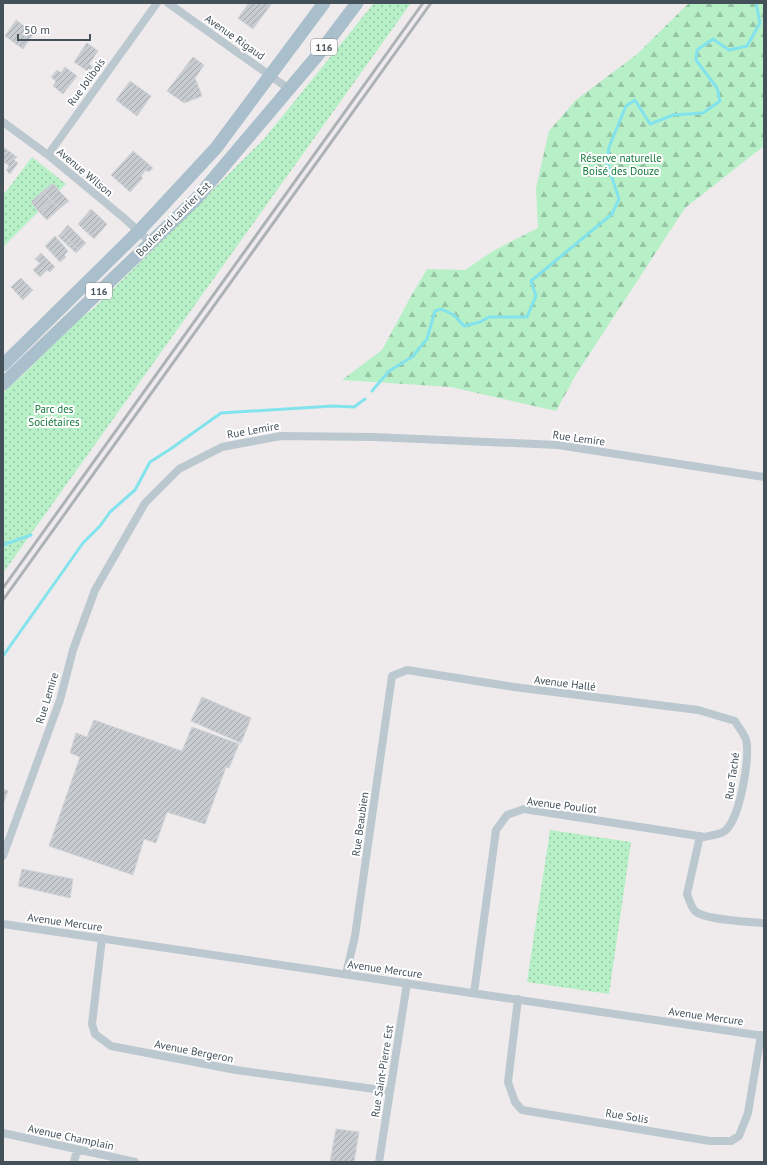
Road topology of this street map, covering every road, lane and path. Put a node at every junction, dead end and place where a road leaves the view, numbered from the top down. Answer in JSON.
{"nodes":[{"id":1,"x":157,"y":3,"type":"edge"},
{"id":2,"x":168,"y":3,"type":"edge"},
{"id":3,"x":324,"y":3,"type":"edge"},
{"id":4,"x":357,"y":3,"type":"edge"},
{"id":5,"x":271,"y":76,"type":"junction"},
{"id":6,"x":289,"y":89,"type":"junction"},
{"id":7,"x":3,"y":122,"type":"edge"},
{"id":8,"x":48,"y":155,"type":"junction"},
{"id":9,"x":139,"y":231,"type":"junction"},
{"id":10,"x":150,"y":242,"type":"junction"},
{"id":11,"x":3,"y":365,"type":"edge"},
{"id":12,"x":3,"y":384,"type":"edge"},
{"id":13,"x":764,"y":477,"type":"edge"},
{"id":14,"x":392,"y":676,"type":"joint"},
{"id":15,"x":735,"y":721,"type":"joint"},
{"id":16,"x":724,"y":832,"type":"joint"},
{"id":17,"x":700,"y":836,"type":"junction"},
{"id":18,"x":3,"y":856,"type":"edge"},
{"id":19,"x":764,"y":923,"type":"edge"},
{"id":20,"x":3,"y":924,"type":"edge"},
{"id":21,"x":102,"y":938,"type":"junction"},
{"id":22,"x":346,"y":974,"type":"junction"},
{"id":23,"x":407,"y":983,"type":"junction"},
{"id":24,"x":474,"y":993,"type":"junction"},
{"id":25,"x":518,"y":1000,"type":"junction"},
{"id":26,"x":763,"y":1035,"type":"edge"},
{"id":27,"x":389,"y":1091,"type":"junction"},
{"id":28,"x":3,"y":1133,"type":"edge"},
{"id":29,"x":77,"y":1150,"type":"junction"},
{"id":30,"x":74,"y":1162,"type":"edge"},
{"id":31,"x":135,"y":1162,"type":"edge"},
{"id":32,"x":379,"y":1162,"type":"edge"}],
"edges":[{"from":1,"to":8,"type":"street","name":"Rue Jolibois"},
{"from":2,"to":5,"type":"street","name":"Avenue Rigaud"},
{"from":3,"to":5,"type":"main road","name":"Boulevard Laurier Est","number":"116"},
{"from":4,"to":6,"type":"main road","name":"Boulevard Laurier Est","number":"116"},
{"from":5,"to":6,"type":"street","name":"Avenue Rigaud"},
{"from":5,"to":9,"type":"main road","name":"Boulevard Laurier Est","number":"116"},
{"from":6,"to":10,"type":"main road","name":"Boulevard Laurier Est","number":"116"},
{"from":7,"to":8,"type":"street","name":"Avenue Wilson"},
{"from":8,"to":9,"type":"street","name":"Avenue Wilson"},
{"from":9,"to":10,"type":"street","name":"Avenue Wilson"},
{"from":9,"to":11,"type":"main road","name":"Boulevard Laurier Est","number":"116"},
{"from":10,"to":12,"type":"main road","name":"Boulevard Laurier Est","number":"116"},
{"from":13,"to":18,"type":"street","name":"Rue Lemire"},
{"from":14,"to":15,"type":"street","name":"Avenue Hallé"},
{"from":14,"to":22,"type":"street","name":"Rue Beaubien"},
{"from":15,"to":16,"type":"street","name":"Rue Taché"},
{"from":16,"to":17,"type":"street","name":"Avenue Pouliot"},
{"from":17,"to":19,"type":"street"},
{"from":17,"to":24,"type":"street","name":"Avenue Pouliot"},
{"from":20,"to":21,"type":"street","name":"Avenue Mercure"},
{"from":21,"to":22,"type":"street","name":"Avenue Mercure"},
{"from":21,"to":27,"type":"street","name":"Avenue Bergeron"},
{"from":22,"to":23,"type":"street","name":"Avenue Mercure"},
{"from":23,"to":24,"type":"street","name":"Avenue Mercure"},
{"from":23,"to":27,"type":"street","name":"Rue Saint-Pierre Est"},
{"from":24,"to":25,"type":"street","name":"Avenue Mercure"},
{"from":25,"to":26,"type":"street","name":"Avenue Mercure"},
{"from":25,"to":26,"type":"street","name":"Rue Solis"},
{"from":27,"to":32,"type":"street","name":"Rue Saint-Pierre Est"},
{"from":28,"to":29,"type":"street","name":"Avenue Champlain"},
{"from":29,"to":30,"type":"street"},
{"from":29,"to":31,"type":"street","name":"Avenue Champlain"}]}
